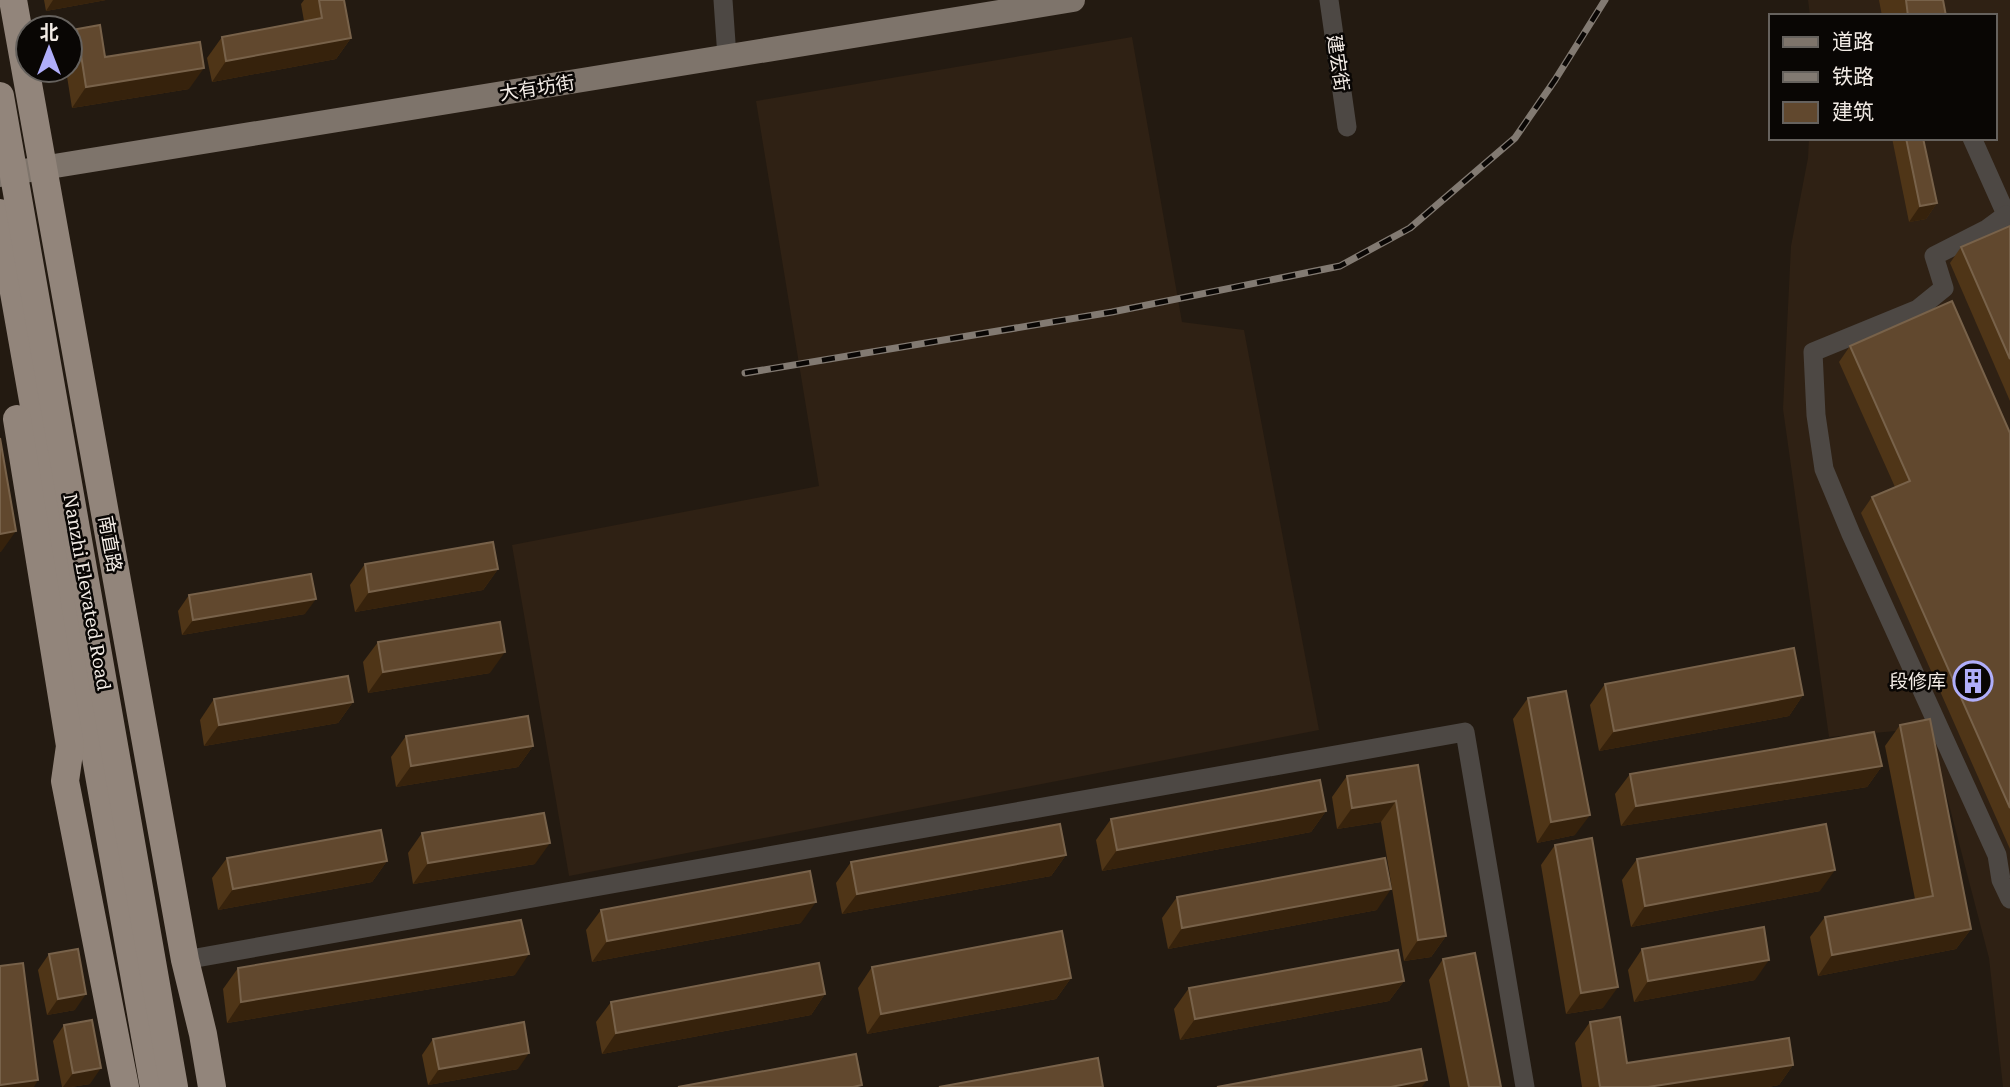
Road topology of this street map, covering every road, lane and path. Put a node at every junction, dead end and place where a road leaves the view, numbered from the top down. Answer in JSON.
{"nodes":[{"id":1,"x":13,"y":0,"type":"edge"},
{"id":2,"x":723,"y":0,"type":"edge"},
{"id":3,"x":1073,"y":0,"type":"edge"},
{"id":4,"x":1329,"y":0,"type":"edge"},
{"id":5,"x":727,"y":57,"type":"junction"},
{"id":6,"x":0,"y":96,"type":"edge"},
{"id":7,"x":1347,"y":127,"type":"dead end"},
{"id":8,"x":1973,"y":140,"type":"edge"},
{"id":9,"x":43,"y":168,"type":"junction"},
{"id":10,"x":0,"y":175,"type":"edge"},
{"id":11,"x":0,"y":213,"type":"edge"},
{"id":12,"x":2008,"y":219,"type":"edge"},
{"id":13,"x":0,"y":316,"type":"edge"},
{"id":14,"x":65,"y":781,"type":"junction"},
{"id":15,"x":2010,"y":898,"type":"edge"},
{"id":16,"x":185,"y":960,"type":"junction"},
{"id":17,"x":196,"y":1086,"type":"edge"},
{"id":18,"x":125,"y":1087,"type":"edge"},
{"id":19,"x":134,"y":1087,"type":"edge"},
{"id":20,"x":153,"y":1087,"type":"edge"},
{"id":21,"x":1525,"y":1087,"type":"edge"}],
"edges":[{"from":1,"to":9,"type":"highway","name":"南直路"},
{"from":2,"to":5,"type":"street"},
{"from":3,"to":5,"type":"main road","name":"大有坊街"},
{"from":4,"to":7,"type":"street","name":"建宏街"},
{"from":5,"to":9,"type":"main road","name":"大有坊街"},
{"from":6,"to":17,"type":"highway","name":"Nanzhi Elevated Road","bridge":true},
{"from":8,"to":12,"type":"street"},
{"from":9,"to":10,"type":"main road","name":"大有坊街"},
{"from":9,"to":16,"type":"highway","name":"南直路"},
{"from":11,"to":20,"type":"highway","name":"Nanzhi Elevated Road"},
{"from":12,"to":15,"type":"street"},
{"from":13,"to":14,"type":"highway"},
{"from":14,"to":18,"type":"highway"},
{"from":14,"to":19,"type":"highway"},
{"from":16,"to":17,"type":"highway","name":"南直路"},
{"from":16,"to":21,"type":"street"}]}
